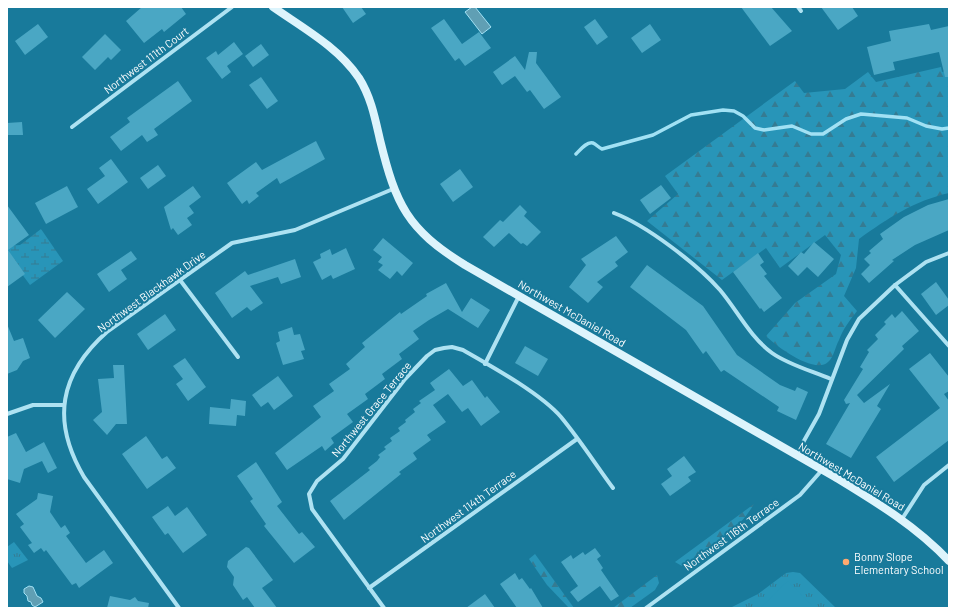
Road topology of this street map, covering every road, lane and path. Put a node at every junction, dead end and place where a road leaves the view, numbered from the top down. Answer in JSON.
{"nodes":[{"id":1,"x":232,"y":7,"type":"edge"},
{"id":2,"x":273,"y":7,"type":"edge"},
{"id":3,"x":72,"y":127,"type":"dead end"},
{"id":4,"x":393,"y":189,"type":"junction"},
{"id":5,"x":614,"y":213,"type":"dead end"},
{"id":6,"x":949,"y":253,"type":"edge"},
{"id":7,"x":180,"y":280,"type":"junction"},
{"id":8,"x":895,"y":285,"type":"junction"},
{"id":9,"x":519,"y":296,"type":"junction"},
{"id":10,"x":949,"y":346,"type":"edge"},
{"id":11,"x":238,"y":357,"type":"dead end"},
{"id":12,"x":485,"y":364,"type":"junction"},
{"id":13,"x":831,"y":379,"type":"junction"},
{"id":14,"x":64,"y":405,"type":"junction"},
{"id":15,"x":7,"y":414,"type":"edge"},
{"id":16,"x":577,"y":439,"type":"junction"},
{"id":17,"x":796,"y":455,"type":"junction"},
{"id":18,"x":949,"y":465,"type":"edge"},
{"id":19,"x":822,"y":470,"type":"junction"},
{"id":20,"x":613,"y":488,"type":"dead end"},
{"id":21,"x":902,"y":519,"type":"junction"},
{"id":22,"x":949,"y":561,"type":"edge"},
{"id":23,"x":369,"y":588,"type":"junction"},
{"id":24,"x":178,"y":608,"type":"edge"},
{"id":25,"x":384,"y":608,"type":"edge"},
{"id":26,"x":646,"y":608,"type":"edge"}],
"edges":[{"from":1,"to":3,"type":"street","name":"Northwest 111th Court"},
{"from":2,"to":4,"type":"street","name":"Northwest McDaniel Road"},
{"from":4,"to":7,"type":"street","name":"Northwest Blackhawk Drive"},
{"from":4,"to":9,"type":"street","name":"Northwest McDaniel Road"},
{"from":5,"to":13,"type":"street"},
{"from":6,"to":8,"type":"street"},
{"from":7,"to":11,"type":"street"},
{"from":7,"to":14,"type":"street","name":"Northwest Blackhawk Drive"},
{"from":8,"to":10,"type":"street"},
{"from":8,"to":13,"type":"street"},
{"from":9,"to":12,"type":"street"},
{"from":9,"to":17,"type":"street","name":"Northwest McDaniel Road"},
{"from":12,"to":16,"type":"street"},
{"from":12,"to":23,"type":"street","name":"Northwest Grace Terrace"},
{"from":13,"to":17,"type":"street"},
{"from":14,"to":15,"type":"street"},
{"from":14,"to":24,"type":"street","name":"Northwest Blackhawk Drive"},
{"from":16,"to":20,"type":"street"},
{"from":16,"to":23,"type":"street","name":"Northwest 114th Terrace"},
{"from":17,"to":19,"type":"street","name":"Northwest McDaniel Road"},
{"from":18,"to":21,"type":"street"},
{"from":19,"to":21,"type":"street","name":"Northwest McDaniel Road"},
{"from":19,"to":26,"type":"street","name":"Northwest 116th Terrace"},
{"from":21,"to":22,"type":"street","name":"Northwest McDaniel Road"},
{"from":23,"to":25,"type":"street"}]}
